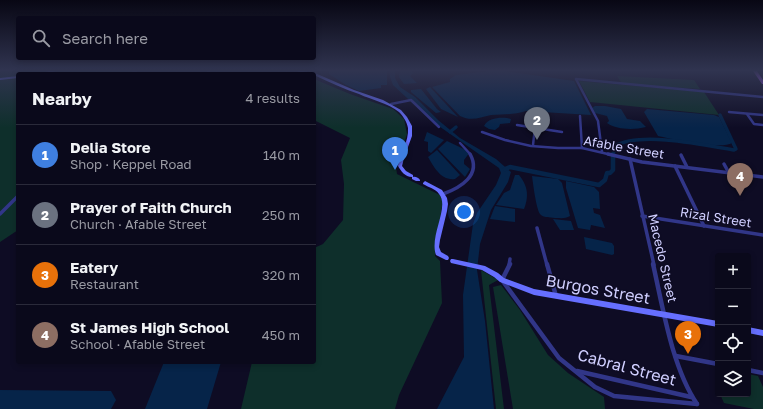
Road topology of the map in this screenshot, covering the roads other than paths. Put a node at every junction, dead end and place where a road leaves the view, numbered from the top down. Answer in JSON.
{"nodes":[{"id":1,"x":351,"y":90,"type":"edge"},
{"id":2,"x":582,"y":90,"type":"edge"},
{"id":3,"x":691,"y":90,"type":"edge"},
{"id":4,"x":763,"y":97,"type":"edge"},
{"id":5,"x":391,"y":104,"type":"junction"},
{"id":6,"x":729,"y":112,"type":"dead end"},
{"id":7,"x":747,"y":114,"type":"junction"},
{"id":8,"x":763,"y":115,"type":"edge"},
{"id":9,"x":580,"y":116,"type":"dead end"},
{"id":10,"x":517,"y":125,"type":"dead end"},
{"id":11,"x":763,"y":125,"type":"edge"},
{"id":12,"x":439,"y":128,"type":"dead end"},
{"id":13,"x":535,"y":128,"type":"junction"},
{"id":14,"x":482,"y":132,"type":"dead end"},
{"id":15,"x":562,"y":132,"type":"dead end"},
{"id":16,"x":460,"y":143,"type":"dead end"},
{"id":17,"x":533,"y":145,"type":"junction"},
{"id":18,"x":582,"y":148,"type":"junction"},
{"id":19,"x":602,"y":152,"type":"junction"},
{"id":20,"x":682,"y":155,"type":"dead end"},
{"id":21,"x":630,"y":159,"type":"junction"},
{"id":22,"x":724,"y":164,"type":"dead end"},
{"id":23,"x":711,"y":165,"type":"dead end"},
{"id":24,"x":675,"y":166,"type":"junction"},
{"id":25,"x":687,"y":168,"type":"junction"},
{"id":26,"x":714,"y":171,"type":"junction"},
{"id":27,"x":729,"y":173,"type":"junction"},
{"id":28,"x":763,"y":177,"type":"edge"},
{"id":29,"x":443,"y":194,"type":"junction"},
{"id":30,"x":16,"y":198,"type":"edge"},
{"id":31,"x":0,"y":214,"type":"edge"},
{"id":32,"x":642,"y":216,"type":"junction"},
{"id":33,"x":704,"y":226,"type":"junction"},
{"id":34,"x":537,"y":228,"type":"dead end"},
{"id":35,"x":763,"y":235,"type":"edge"},
{"id":36,"x":510,"y":259,"type":"dead end"},
{"id":37,"x":502,"y":280,"type":"junction"},
{"id":38,"x":556,"y":296,"type":"junction"},
{"id":39,"x":665,"y":314,"type":"junction"},
{"id":40,"x":715,"y":323,"type":"edge"},
{"id":41,"x":751,"y":331,"type":"edge"},
{"id":42,"x":763,"y":333,"type":"edge"},
{"id":43,"x":676,"y":356,"type":"junction"},
{"id":44,"x":715,"y":363,"type":"edge"},
{"id":45,"x":574,"y":370,"type":"junction"},
{"id":46,"x":751,"y":371,"type":"edge"},
{"id":47,"x":763,"y":373,"type":"edge"},
{"id":48,"x":691,"y":396,"type":"junction"}],
"edges":[{"from":1,"to":5,"type":"street"},
{"from":2,"to":19,"type":"street"},
{"from":3,"to":4,"type":"street"},
{"from":5,"to":12,"type":"street"},
{"from":5,"to":29,"type":"street"},
{"from":6,"to":7,"type":"street"},
{"from":7,"to":8,"type":"street"},
{"from":7,"to":11,"type":"street"},
{"from":9,"to":18,"type":"street"},
{"from":10,"to":13,"type":"street"},
{"from":13,"to":15,"type":"street"},
{"from":13,"to":17,"type":"street"},
{"from":14,"to":17,"type":"street","name":"Afable Street"},
{"from":16,"to":29,"type":"street"},
{"from":17,"to":18,"type":"street","name":"Afable Street"},
{"from":18,"to":19,"type":"street","name":"Afable Street"},
{"from":19,"to":21,"type":"street","name":"Afable Street"},
{"from":20,"to":25,"type":"street"},
{"from":21,"to":24,"type":"street","name":"Afable Street"},
{"from":21,"to":32,"type":"street","name":"Macedo Street"},
{"from":22,"to":27,"type":"street"},
{"from":23,"to":26,"type":"street"},
{"from":24,"to":25,"type":"street","name":"Afable Street"},
{"from":24,"to":33,"type":"street"},
{"from":25,"to":26,"type":"street","name":"Afable Street"},
{"from":26,"to":27,"type":"street","name":"Afable Street"},
{"from":27,"to":28,"type":"street","name":"Afable Street"},
{"from":29,"to":37,"type":"street","name":"Burgos Street"},
{"from":30,"to":31,"type":"street"},
{"from":32,"to":33,"type":"street","name":"Rizal Street"},
{"from":32,"to":39,"type":"street","name":"Macedo Street"},
{"from":33,"to":35,"type":"street","name":"Rizal Street"},
{"from":34,"to":38,"type":"street"},
{"from":36,"to":37,"type":"street"},
{"from":37,"to":38,"type":"street","name":"Burgos Street"},
{"from":37,"to":45,"type":"street","name":"Cabral Street"},
{"from":38,"to":39,"type":"street","name":"Burgos Street"},
{"from":39,"to":40,"type":"street","name":"Burgos Street"},
{"from":39,"to":43,"type":"street","name":"Macedo Street"},
{"from":41,"to":42,"type":"street"},
{"from":43,"to":44,"type":"street"},
{"from":43,"to":48,"type":"street","name":"Macedo Street"},
{"from":45,"to":48,"type":"street","name":"Cabral Street"},
{"from":45,"to":48,"type":"street","name":"Macedo Street"},
{"from":46,"to":47,"type":"street"}]}
